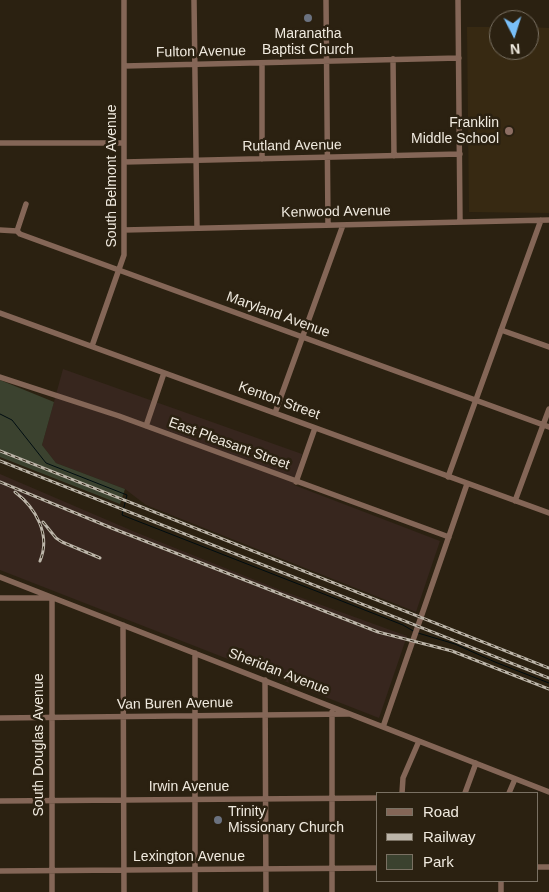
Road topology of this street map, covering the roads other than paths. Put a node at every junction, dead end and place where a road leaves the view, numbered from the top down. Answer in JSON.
{"nodes":[{"id":1,"x":124,"y":0,"type":"edge"},
{"id":2,"x":194,"y":0,"type":"edge"},
{"id":3,"x":326,"y":0,"type":"edge"},
{"id":4,"x":458,"y":0,"type":"edge"},
{"id":5,"x":459,"y":58,"type":"junction"},
{"id":6,"x":393,"y":59,"type":"junction"},
{"id":7,"x":327,"y":61,"type":"junction"},
{"id":8,"x":262,"y":63,"type":"junction"},
{"id":9,"x":195,"y":64,"type":"junction"},
{"id":10,"x":124,"y":66,"type":"junction"},
{"id":11,"x":0,"y":143,"type":"edge"},
{"id":12,"x":124,"y":143,"type":"junction"},
{"id":13,"x":460,"y":154,"type":"junction"},
{"id":14,"x":394,"y":156,"type":"junction"},
{"id":15,"x":328,"y":157,"type":"junction"},
{"id":16,"x":262,"y":159,"type":"junction"},
{"id":17,"x":196,"y":160,"type":"junction"},
{"id":18,"x":124,"y":162,"type":"junction"},
{"id":19,"x":26,"y":204,"type":"dead end"},
{"id":20,"x":541,"y":220,"type":"junction"},
{"id":21,"x":549,"y":220,"type":"edge"},
{"id":22,"x":460,"y":222,"type":"junction"},
{"id":23,"x":328,"y":225,"type":"junction"},
{"id":24,"x":343,"y":225,"type":"junction"},
{"id":25,"x":197,"y":228,"type":"junction"},
{"id":26,"x":0,"y":230,"type":"edge"},
{"id":27,"x":124,"y":230,"type":"junction"},
{"id":28,"x":17,"y":231,"type":"junction"},
{"id":29,"x":120,"y":271,"type":"junction"},
{"id":30,"x":0,"y":313,"type":"edge"},
{"id":31,"x":501,"y":330,"type":"junction"},
{"id":32,"x":302,"y":337,"type":"junction"},
{"id":33,"x":92,"y":346,"type":"junction"},
{"id":34,"x":549,"y":347,"type":"edge"},
{"id":35,"x":164,"y":373,"type":"junction"},
{"id":36,"x":0,"y":376,"type":"edge"},
{"id":37,"x":476,"y":400,"type":"junction"},
{"id":38,"x":549,"y":409,"type":"edge"},
{"id":39,"x":275,"y":414,"type":"junction"},
{"id":40,"x":146,"y":426,"type":"junction"},
{"id":41,"x":546,"y":426,"type":"edge"},
{"id":42,"x":316,"y":428,"type":"junction"},
{"id":43,"x":448,"y":477,"type":"junction"},
{"id":44,"x":296,"y":482,"type":"junction"},
{"id":45,"x":467,"y":484,"type":"junction"},
{"id":46,"x":515,"y":501,"type":"junction"},
{"id":47,"x":549,"y":513,"type":"edge"},
{"id":48,"x":449,"y":538,"type":"junction"},
{"id":49,"x":0,"y":577,"type":"edge"},
{"id":50,"x":0,"y":598,"type":"edge"},
{"id":51,"x":52,"y":598,"type":"junction"},
{"id":52,"x":123,"y":625,"type":"junction"},
{"id":53,"x":195,"y":653,"type":"junction"},
{"id":54,"x":265,"y":680,"type":"junction"},
{"id":55,"x":332,"y":706,"type":"junction"},
{"id":56,"x":351,"y":714,"type":"junction"},
{"id":57,"x":332,"y":715,"type":"junction"},
{"id":58,"x":195,"y":716,"type":"junction"},
{"id":59,"x":266,"y":716,"type":"junction"},
{"id":60,"x":124,"y":717,"type":"junction"},
{"id":61,"x":0,"y":718,"type":"edge"},
{"id":62,"x":52,"y":718,"type":"junction"},
{"id":63,"x":383,"y":727,"type":"junction"},
{"id":64,"x":419,"y":741,"type":"junction"},
{"id":65,"x":476,"y":764,"type":"junction"},
{"id":66,"x":515,"y":779,"type":"junction"},
{"id":67,"x":402,"y":792,"type":"edge"},
{"id":68,"x":464,"y":792,"type":"edge"},
{"id":69,"x":509,"y":792,"type":"edge"},
{"id":70,"x":549,"y":792,"type":"edge"},
{"id":71,"x":376,"y":798,"type":"edge"},
{"id":72,"x":266,"y":799,"type":"junction"},
{"id":73,"x":332,"y":799,"type":"junction"},
{"id":74,"x":52,"y":800,"type":"junction"},
{"id":75,"x":124,"y":800,"type":"junction"},
{"id":76,"x":196,"y":800,"type":"junction"},
{"id":77,"x":0,"y":801,"type":"edge"},
{"id":78,"x":376,"y":868,"type":"edge"},
{"id":79,"x":266,"y":869,"type":"junction"},
{"id":80,"x":332,"y":869,"type":"junction"},
{"id":81,"x":52,"y":870,"type":"junction"},
{"id":82,"x":124,"y":870,"type":"junction"},
{"id":83,"x":196,"y":870,"type":"junction"},
{"id":84,"x":0,"y":871,"type":"edge"},
{"id":85,"x":52,"y":892,"type":"edge"},
{"id":86,"x":124,"y":892,"type":"edge"},
{"id":87,"x":196,"y":892,"type":"edge"},
{"id":88,"x":266,"y":892,"type":"edge"},
{"id":89,"x":332,"y":892,"type":"edge"}],
"edges":[{"from":1,"to":10,"type":"street","name":"South Belmont Avenue"},
{"from":2,"to":9,"type":"street"},
{"from":3,"to":7,"type":"street"},
{"from":4,"to":5,"type":"street"},
{"from":5,"to":6,"type":"street","name":"Fulton Avenue"},
{"from":5,"to":13,"type":"street"},
{"from":6,"to":7,"type":"street","name":"Fulton Avenue"},
{"from":6,"to":14,"type":"street"},
{"from":7,"to":8,"type":"street","name":"Fulton Avenue"},
{"from":7,"to":15,"type":"street"},
{"from":8,"to":9,"type":"street","name":"Fulton Avenue"},
{"from":8,"to":16,"type":"street"},
{"from":9,"to":10,"type":"street","name":"Fulton Avenue"},
{"from":9,"to":17,"type":"street"},
{"from":10,"to":12,"type":"street","name":"South Belmont Avenue"},
{"from":11,"to":12,"type":"street"},
{"from":12,"to":18,"type":"street","name":"South Belmont Avenue"},
{"from":13,"to":14,"type":"street","name":"Rutland Avenue"},
{"from":13,"to":22,"type":"street"},
{"from":14,"to":15,"type":"street","name":"Rutland Avenue"},
{"from":15,"to":16,"type":"street","name":"Rutland Avenue"},
{"from":15,"to":23,"type":"street"},
{"from":16,"to":17,"type":"street","name":"Rutland Avenue"},
{"from":17,"to":18,"type":"street","name":"Rutland Avenue"},
{"from":17,"to":25,"type":"street"},
{"from":18,"to":27,"type":"street","name":"South Belmont Avenue"},
{"from":19,"to":28,"type":"street"},
{"from":20,"to":21,"type":"street","name":"Kenwood Avenue"},
{"from":20,"to":22,"type":"street","name":"Kenwood Avenue"},
{"from":20,"to":31,"type":"street"},
{"from":22,"to":24,"type":"street","name":"Kenwood Avenue"},
{"from":23,"to":24,"type":"street","name":"Kenwood Avenue"},
{"from":23,"to":25,"type":"street","name":"Kenwood Avenue"},
{"from":24,"to":32,"type":"street"},
{"from":25,"to":27,"type":"street","name":"Kenwood Avenue"},
{"from":26,"to":28,"type":"street","name":"Maryland Avenue"},
{"from":27,"to":29,"type":"street","name":"South Belmont Avenue"},
{"from":28,"to":29,"type":"street","name":"Maryland Avenue"},
{"from":29,"to":32,"type":"street","name":"Maryland Avenue"},
{"from":29,"to":33,"type":"street","name":"South Belmont Avenue"},
{"from":30,"to":33,"type":"street","name":"Kenton Street"},
{"from":31,"to":34,"type":"street"},
{"from":31,"to":37,"type":"street"},
{"from":32,"to":37,"type":"street","name":"Maryland Avenue"},
{"from":32,"to":39,"type":"street"},
{"from":33,"to":35,"type":"street","name":"Kenton Street"},
{"from":35,"to":39,"type":"street","name":"Kenton Street"},
{"from":35,"to":40,"type":"street"},
{"from":36,"to":40,"type":"street","name":"East Pleasant Street"},
{"from":37,"to":41,"type":"street","name":"Maryland Avenue"},
{"from":37,"to":43,"type":"street"},
{"from":38,"to":41,"type":"street"},
{"from":39,"to":42,"type":"street","name":"Kenton Street"},
{"from":40,"to":44,"type":"street","name":"East Pleasant Street"},
{"from":41,"to":46,"type":"street"},
{"from":42,"to":43,"type":"street","name":"Kenton Street"},
{"from":42,"to":44,"type":"street"},
{"from":43,"to":45,"type":"street","name":"Kenton Street"},
{"from":44,"to":48,"type":"street","name":"East Pleasant Street"},
{"from":45,"to":46,"type":"street","name":"Kenton Street"},
{"from":45,"to":48,"type":"street"},
{"from":46,"to":47,"type":"street","name":"Kenton Street"},
{"from":48,"to":63,"type":"street"},
{"from":49,"to":51,"type":"street","name":"Sheridan Avenue"},
{"from":50,"to":51,"type":"street"},
{"from":51,"to":52,"type":"street","name":"Sheridan Avenue"},
{"from":51,"to":62,"type":"street","name":"South Douglas Avenue"},
{"from":52,"to":53,"type":"street","name":"Sheridan Avenue"},
{"from":52,"to":60,"type":"street"},
{"from":53,"to":54,"type":"street","name":"Sheridan Avenue"},
{"from":53,"to":58,"type":"street"},
{"from":54,"to":55,"type":"street","name":"Sheridan Avenue"},
{"from":54,"to":59,"type":"street"},
{"from":55,"to":56,"type":"street","name":"Sheridan Avenue"},
{"from":55,"to":57,"type":"street"},
{"from":56,"to":57,"type":"street","name":"Van Buren Avenue"},
{"from":56,"to":63,"type":"street","name":"Sheridan Avenue"},
{"from":57,"to":59,"type":"street","name":"Van Buren Avenue"},
{"from":57,"to":73,"type":"street"},
{"from":58,"to":59,"type":"street","name":"Van Buren Avenue"},
{"from":58,"to":60,"type":"street","name":"Van Buren Avenue"},
{"from":58,"to":76,"type":"street"},
{"from":59,"to":72,"type":"street"},
{"from":60,"to":62,"type":"street","name":"Van Buren Avenue"},
{"from":60,"to":75,"type":"street"},
{"from":61,"to":62,"type":"street","name":"Van Buren Avenue"},
{"from":62,"to":74,"type":"street","name":"South Douglas Avenue"},
{"from":63,"to":64,"type":"street","name":"Sheridan Avenue"},
{"from":64,"to":65,"type":"street","name":"Sheridan Avenue"},
{"from":64,"to":67,"type":"street"},
{"from":65,"to":66,"type":"street","name":"Sheridan Avenue"},
{"from":65,"to":68,"type":"street"},
{"from":66,"to":69,"type":"street"},
{"from":66,"to":70,"type":"street","name":"Sheridan Avenue"},
{"from":71,"to":73,"type":"street","name":"Irwin Avenue"},
{"from":72,"to":73,"type":"street","name":"Irwin Avenue"},
{"from":72,"to":76,"type":"street","name":"Irwin Avenue"},
{"from":72,"to":79,"type":"street"},
{"from":73,"to":80,"type":"street"},
{"from":74,"to":75,"type":"street","name":"Irwin Avenue"},
{"from":74,"to":77,"type":"street","name":"Irwin Avenue"},
{"from":74,"to":81,"type":"street","name":"South Douglas Avenue"},
{"from":75,"to":76,"type":"street","name":"Irwin Avenue"},
{"from":75,"to":82,"type":"street"},
{"from":76,"to":83,"type":"street"},
{"from":78,"to":80,"type":"street","name":"Lexington Avenue"},
{"from":79,"to":80,"type":"street","name":"Lexington Avenue"},
{"from":79,"to":83,"type":"street","name":"Lexington Avenue"},
{"from":79,"to":88,"type":"street"},
{"from":80,"to":89,"type":"street"},
{"from":81,"to":82,"type":"street","name":"Lexington Avenue"},
{"from":81,"to":84,"type":"street","name":"Lexington Avenue"},
{"from":81,"to":85,"type":"street","name":"South Douglas Avenue"},
{"from":82,"to":83,"type":"street","name":"Lexington Avenue"},
{"from":82,"to":86,"type":"street"},
{"from":83,"to":87,"type":"street"}]}
